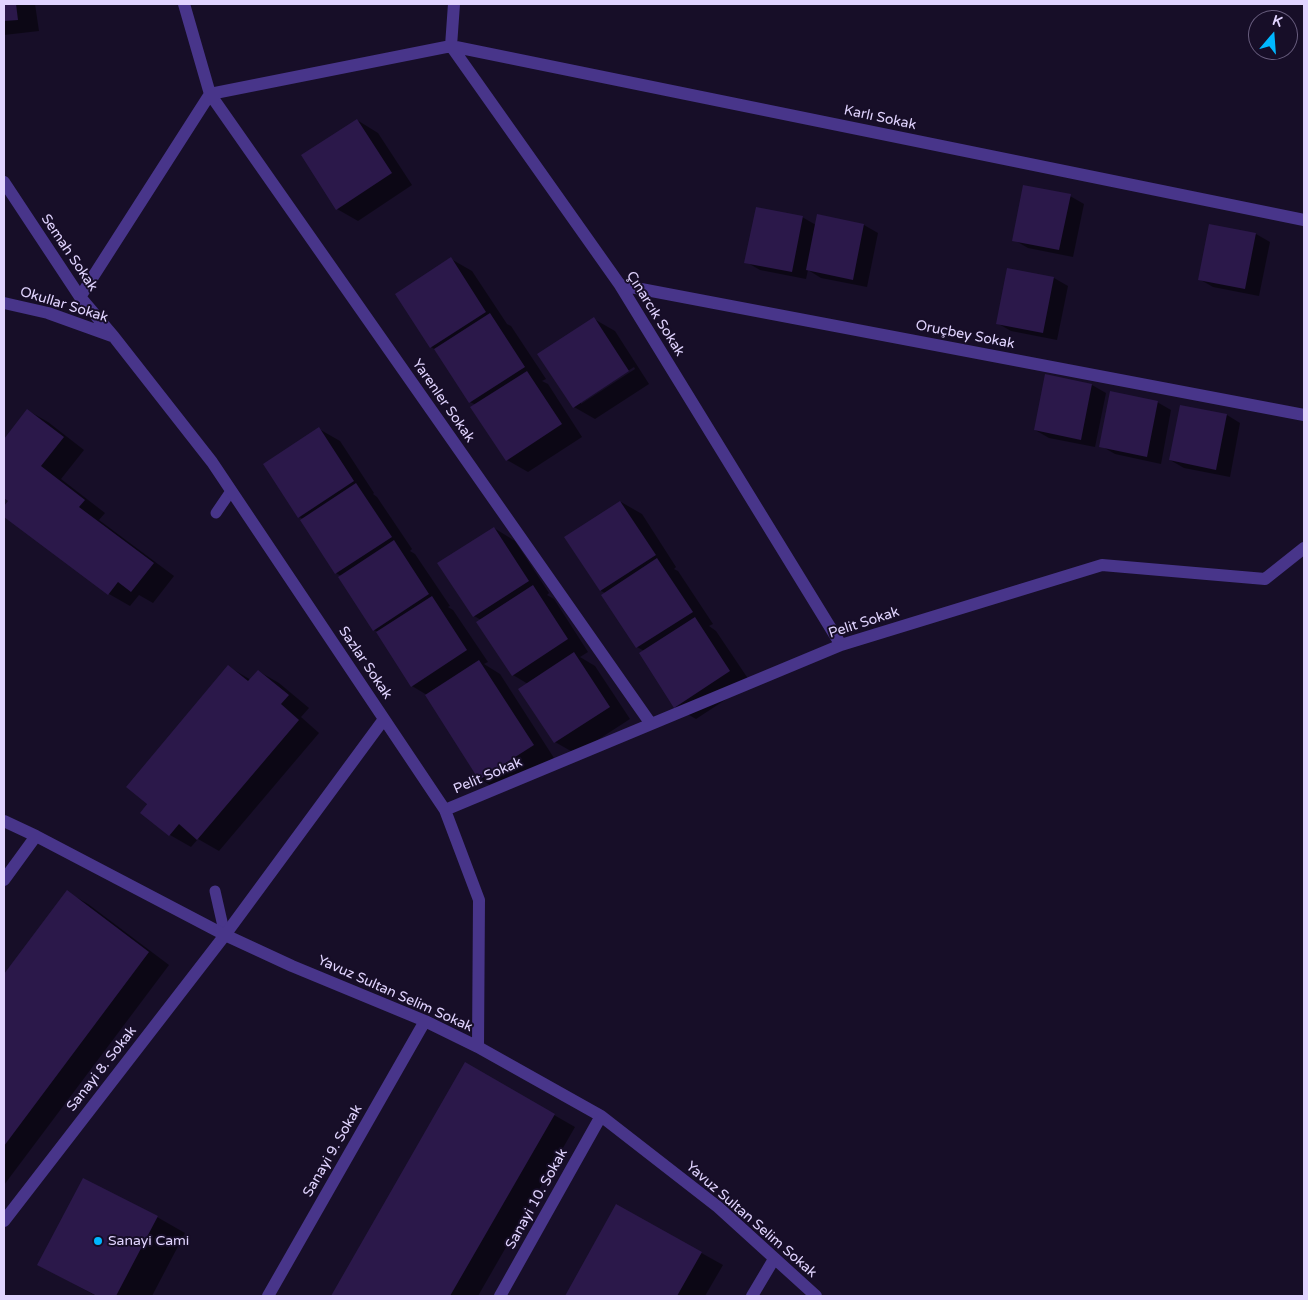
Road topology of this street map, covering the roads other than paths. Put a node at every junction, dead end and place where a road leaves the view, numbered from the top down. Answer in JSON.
{"nodes":[{"id":1,"x":184,"y":4,"type":"edge"},
{"id":2,"x":454,"y":4,"type":"edge"},
{"id":3,"x":451,"y":46,"type":"junction"},
{"id":4,"x":210,"y":94,"type":"junction"},
{"id":5,"x":4,"y":182,"type":"edge"},
{"id":6,"x":1304,"y":220,"type":"edge"},
{"id":7,"x":620,"y":285,"type":"junction"},
{"id":8,"x":80,"y":297,"type":"junction"},
{"id":9,"x":4,"y":303,"type":"edge"},
{"id":10,"x":114,"y":337,"type":"junction"},
{"id":11,"x":1304,"y":415,"type":"edge"},
{"id":12,"x":231,"y":491,"type":"junction"},
{"id":13,"x":216,"y":513,"type":"dead end"},
{"id":14,"x":1304,"y":548,"type":"edge"},
{"id":15,"x":841,"y":645,"type":"junction"},
{"id":16,"x":384,"y":719,"type":"junction"},
{"id":17,"x":651,"y":724,"type":"junction"},
{"id":18,"x":445,"y":810,"type":"junction"},
{"id":19,"x":4,"y":821,"type":"edge"},
{"id":20,"x":36,"y":836,"type":"junction"},
{"id":21,"x":4,"y":880,"type":"edge"},
{"id":22,"x":215,"y":892,"type":"dead end"},
{"id":23,"x":225,"y":935,"type":"junction"},
{"id":24,"x":425,"y":1020,"type":"junction"},
{"id":25,"x":478,"y":1047,"type":"junction"},
{"id":26,"x":601,"y":1116,"type":"junction"},
{"id":27,"x":4,"y":1221,"type":"edge"},
{"id":28,"x":774,"y":1259,"type":"junction"},
{"id":29,"x":268,"y":1296,"type":"edge"},
{"id":30,"x":500,"y":1296,"type":"edge"},
{"id":31,"x":752,"y":1296,"type":"edge"},
{"id":32,"x":816,"y":1296,"type":"edge"}],
"edges":[{"from":1,"to":4,"type":"street","name":"Yarenler Sokak"},
{"from":2,"to":3,"type":"street"},
{"from":3,"to":4,"type":"street"},
{"from":3,"to":6,"type":"street","name":"Karlı Sokak"},
{"from":3,"to":7,"type":"street","name":"Çınarcık Sokak"},
{"from":4,"to":8,"type":"street"},
{"from":4,"to":17,"type":"street","name":"Yarenler Sokak"},
{"from":5,"to":8,"type":"street","name":"Semah Sokak"},
{"from":7,"to":11,"type":"street","name":"Oruçbey Sokak"},
{"from":7,"to":15,"type":"street","name":"Çınarcık Sokak"},
{"from":8,"to":10,"type":"street","name":"Semah Sokak"},
{"from":9,"to":10,"type":"street","name":"Okullar Sokak"},
{"from":10,"to":12,"type":"street","name":"Sazlar Sokak"},
{"from":12,"to":13,"type":"lane"},
{"from":12,"to":16,"type":"street","name":"Sazlar Sokak"},
{"from":14,"to":15,"type":"street","name":"Pelit Sokak"},
{"from":15,"to":17,"type":"street","name":"Pelit Sokak"},
{"from":16,"to":18,"type":"street","name":"Sazlar Sokak"},
{"from":16,"to":23,"type":"street","name":"Sanayi 8. Sokak"},
{"from":17,"to":18,"type":"street","name":"Pelit Sokak"},
{"from":18,"to":25,"type":"street","name":"Sazlar Sokak"},
{"from":19,"to":20,"type":"street","name":"Yavuz Sultan Selim Sokak"},
{"from":20,"to":21,"type":"street"},
{"from":20,"to":23,"type":"street","name":"Yavuz Sultan Selim Sokak"},
{"from":22,"to":23,"type":"lane"},
{"from":23,"to":24,"type":"street","name":"Yavuz Sultan Selim Sokak"},
{"from":23,"to":27,"type":"street","name":"Sanayi 8. Sokak"},
{"from":24,"to":25,"type":"street","name":"Yavuz Sultan Selim Sokak"},
{"from":24,"to":29,"type":"street","name":"Sanayi 9. Sokak"},
{"from":25,"to":26,"type":"street","name":"Yavuz Sultan Selim Sokak"},
{"from":26,"to":28,"type":"street","name":"Yavuz Sultan Selim Sokak"},
{"from":26,"to":30,"type":"street","name":"Sanayi 10. Sokak"},
{"from":28,"to":31,"type":"street"},
{"from":28,"to":32,"type":"street","name":"Yavuz Sultan Selim Sokak"}]}
